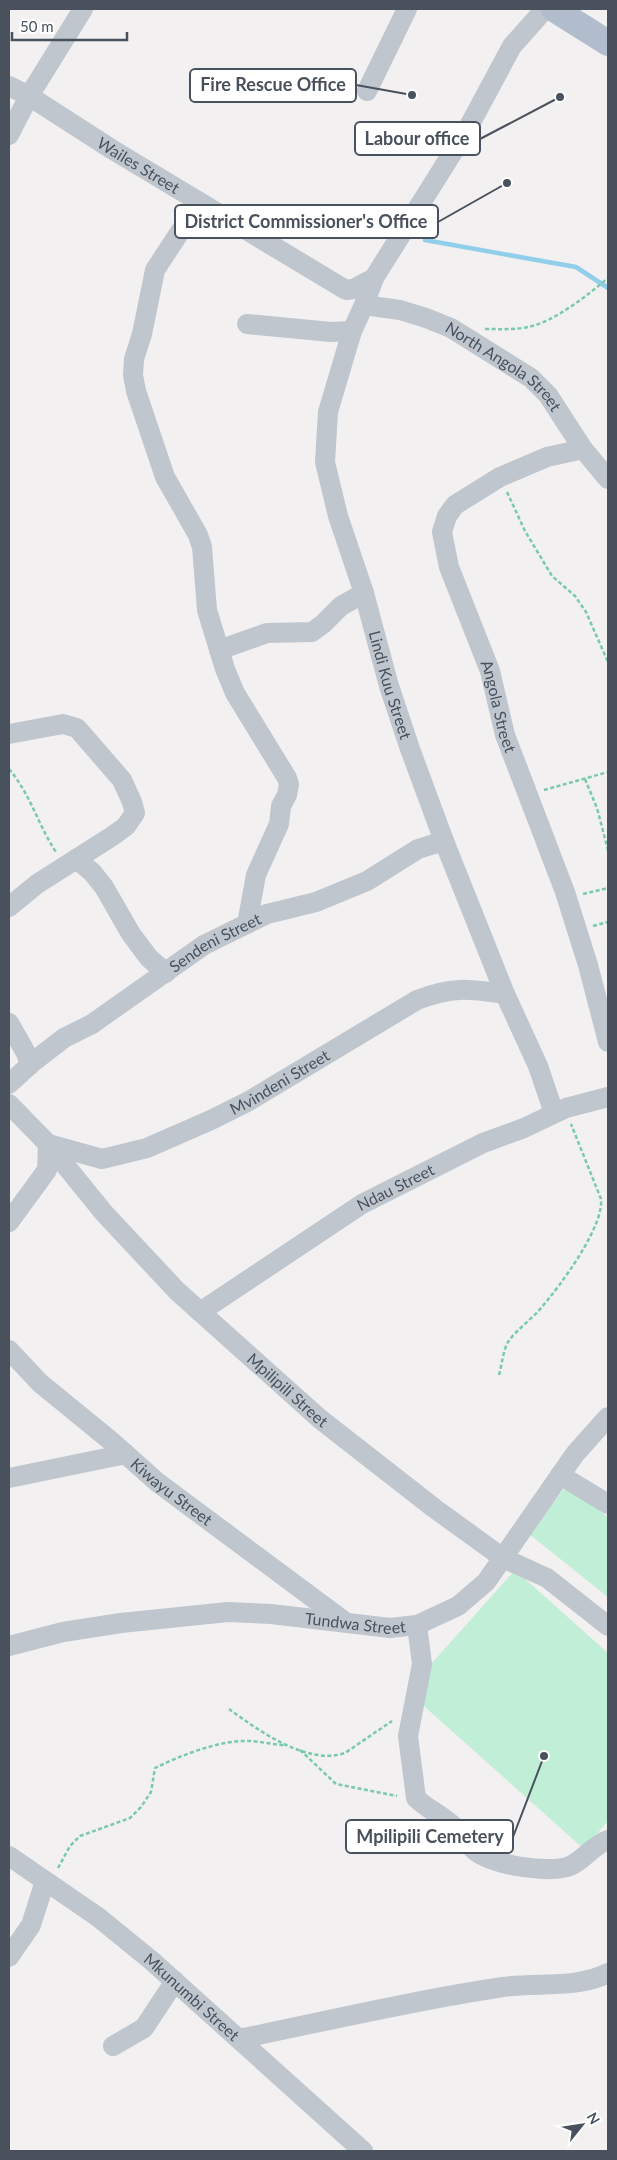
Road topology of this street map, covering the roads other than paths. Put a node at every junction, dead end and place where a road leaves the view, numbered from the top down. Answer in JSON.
{"nodes":[{"id":1,"x":83,"y":9,"type":"edge"},
{"id":2,"x":407,"y":9,"type":"edge"},
{"id":3,"x":545,"y":9,"type":"edge"},
{"id":4,"x":554,"y":9,"type":"edge"},
{"id":5,"x":608,"y":43,"type":"edge"},
{"id":6,"x":9,"y":86,"type":"edge"},
{"id":7,"x":367,"y":91,"type":"dead end"},
{"id":8,"x":29,"y":96,"type":"junction"},
{"id":9,"x":9,"y":135,"type":"edge"},
{"id":10,"x":197,"y":201,"type":"junction"},
{"id":11,"x":374,"y":278,"type":"junction"},
{"id":12,"x":364,"y":305,"type":"junction"},
{"id":13,"x":247,"y":324,"type":"dead end"},
{"id":14,"x":352,"y":331,"type":"junction"},
{"id":15,"x":583,"y":449,"type":"junction"},
{"id":16,"x":608,"y":480,"type":"edge"},
{"id":17,"x":364,"y":593,"type":"junction"},
{"id":18,"x":219,"y":650,"type":"junction"},
{"id":19,"x":9,"y":734,"type":"edge"},
{"id":20,"x":444,"y":840,"type":"junction"},
{"id":21,"x":74,"y":860,"type":"junction"},
{"id":22,"x":9,"y":907,"type":"edge"},
{"id":23,"x":247,"y":924,"type":"junction"},
{"id":24,"x":166,"y":973,"type":"junction"},
{"id":25,"x":505,"y":994,"type":"junction"},
{"id":26,"x":9,"y":1023,"type":"edge"},
{"id":27,"x":608,"y":1042,"type":"edge"},
{"id":28,"x":30,"y":1064,"type":"junction"},
{"id":29,"x":9,"y":1084,"type":"edge"},
{"id":30,"x":608,"y":1097,"type":"edge"},
{"id":31,"x":9,"y":1104,"type":"edge"},
{"id":32,"x":560,"y":1111,"type":"junction"},
{"id":33,"x":48,"y":1144,"type":"junction"},
{"id":34,"x":9,"y":1222,"type":"edge"},
{"id":35,"x":200,"y":1312,"type":"junction"},
{"id":36,"x":12,"y":1355,"type":"edge"},
{"id":37,"x":608,"y":1417,"type":"edge"},
{"id":38,"x":126,"y":1454,"type":"junction"},
{"id":39,"x":560,"y":1475,"type":"junction"},
{"id":40,"x":9,"y":1478,"type":"edge"},
{"id":41,"x":608,"y":1504,"type":"edge"},
{"id":42,"x":503,"y":1558,"type":"junction"},
{"id":43,"x":346,"y":1622,"type":"junction"},
{"id":44,"x":417,"y":1625,"type":"junction"},
{"id":45,"x":608,"y":1626,"type":"edge"},
{"id":46,"x":9,"y":1646,"type":"edge"},
{"id":47,"x":608,"y":1840,"type":"edge"},
{"id":48,"x":9,"y":1856,"type":"edge"},
{"id":49,"x":47,"y":1882,"type":"junction"},
{"id":50,"x":9,"y":1957,"type":"edge"},
{"id":51,"x":608,"y":1973,"type":"edge"},
{"id":52,"x":175,"y":1981,"type":"junction"},
{"id":53,"x":239,"y":2039,"type":"junction"},
{"id":54,"x":113,"y":2046,"type":"dead end"},
{"id":55,"x":363,"y":2151,"type":"edge"}],
"edges":[{"from":1,"to":8,"type":"street"},
{"from":2,"to":7,"type":"street"},
{"from":3,"to":11,"type":"street","name":"Lindi Kuu Street"},
{"from":4,"to":5,"type":"main road"},
{"from":6,"to":8,"type":"street","name":"Wailes Street"},
{"from":8,"to":9,"type":"street"},
{"from":8,"to":10,"type":"street","name":"Wailes Street"},
{"from":10,"to":11,"type":"street","name":"Wailes Street"},
{"from":10,"to":18,"type":"street"},
{"from":11,"to":12,"type":"street","name":"Lindi Kuu Street"},
{"from":12,"to":14,"type":"street","name":"Lindi Kuu Street"},
{"from":12,"to":15,"type":"street","name":"North Angola Street"},
{"from":13,"to":14,"type":"street"},
{"from":14,"to":17,"type":"street","name":"Lindi Kuu Street"},
{"from":15,"to":16,"type":"street","name":"North Angola Street"},
{"from":15,"to":27,"type":"street","name":"Angola Street"},
{"from":17,"to":18,"type":"street"},
{"from":17,"to":20,"type":"street","name":"Lindi Kuu Street"},
{"from":18,"to":23,"type":"street"},
{"from":19,"to":21,"type":"street"},
{"from":20,"to":23,"type":"street","name":"Sendeni Street"},
{"from":20,"to":25,"type":"street","name":"Lindi Kuu Street"},
{"from":21,"to":22,"type":"street"},
{"from":21,"to":24,"type":"street"},
{"from":23,"to":24,"type":"street","name":"Sendeni Street"},
{"from":24,"to":28,"type":"street","name":"Sendeni Street"},
{"from":25,"to":32,"type":"street","name":"Lindi Kuu Street"},
{"from":25,"to":33,"type":"street","name":"Mvindeni Street"},
{"from":26,"to":28,"type":"street"},
{"from":28,"to":29,"type":"street","name":"Sendeni Street"},
{"from":30,"to":32,"type":"street","name":"Ndau Street"},
{"from":31,"to":33,"type":"street","name":"Mpilipili Street"},
{"from":32,"to":35,"type":"street","name":"Ndau Street"},
{"from":33,"to":34,"type":"street"},
{"from":33,"to":35,"type":"street","name":"Mpilipili Street"},
{"from":35,"to":42,"type":"street","name":"Mpilipili Street"},
{"from":36,"to":38,"type":"street","name":"Kiwayu Street"},
{"from":37,"to":39,"type":"street","name":"Tundwa Street"},
{"from":38,"to":40,"type":"street"},
{"from":38,"to":43,"type":"street","name":"Kiwayu Street"},
{"from":39,"to":41,"type":"street"},
{"from":39,"to":42,"type":"street","name":"Tundwa Street"},
{"from":42,"to":44,"type":"street","name":"Tundwa Street"},
{"from":42,"to":45,"type":"street","name":"Mpilipili Street"},
{"from":43,"to":44,"type":"street","name":"Tundwa Street"},
{"from":43,"to":46,"type":"street","name":"Tundwa Street"},
{"from":44,"to":47,"type":"street"},
{"from":48,"to":49,"type":"street","name":"Mkunumbi Street"},
{"from":49,"to":50,"type":"street"},
{"from":49,"to":52,"type":"street","name":"Mkunumbi Street"},
{"from":51,"to":53,"type":"street"},
{"from":52,"to":53,"type":"street","name":"Mkunumbi Street"},
{"from":52,"to":54,"type":"street"},
{"from":53,"to":55,"type":"street","name":"Mkunumbi Street"}]}
